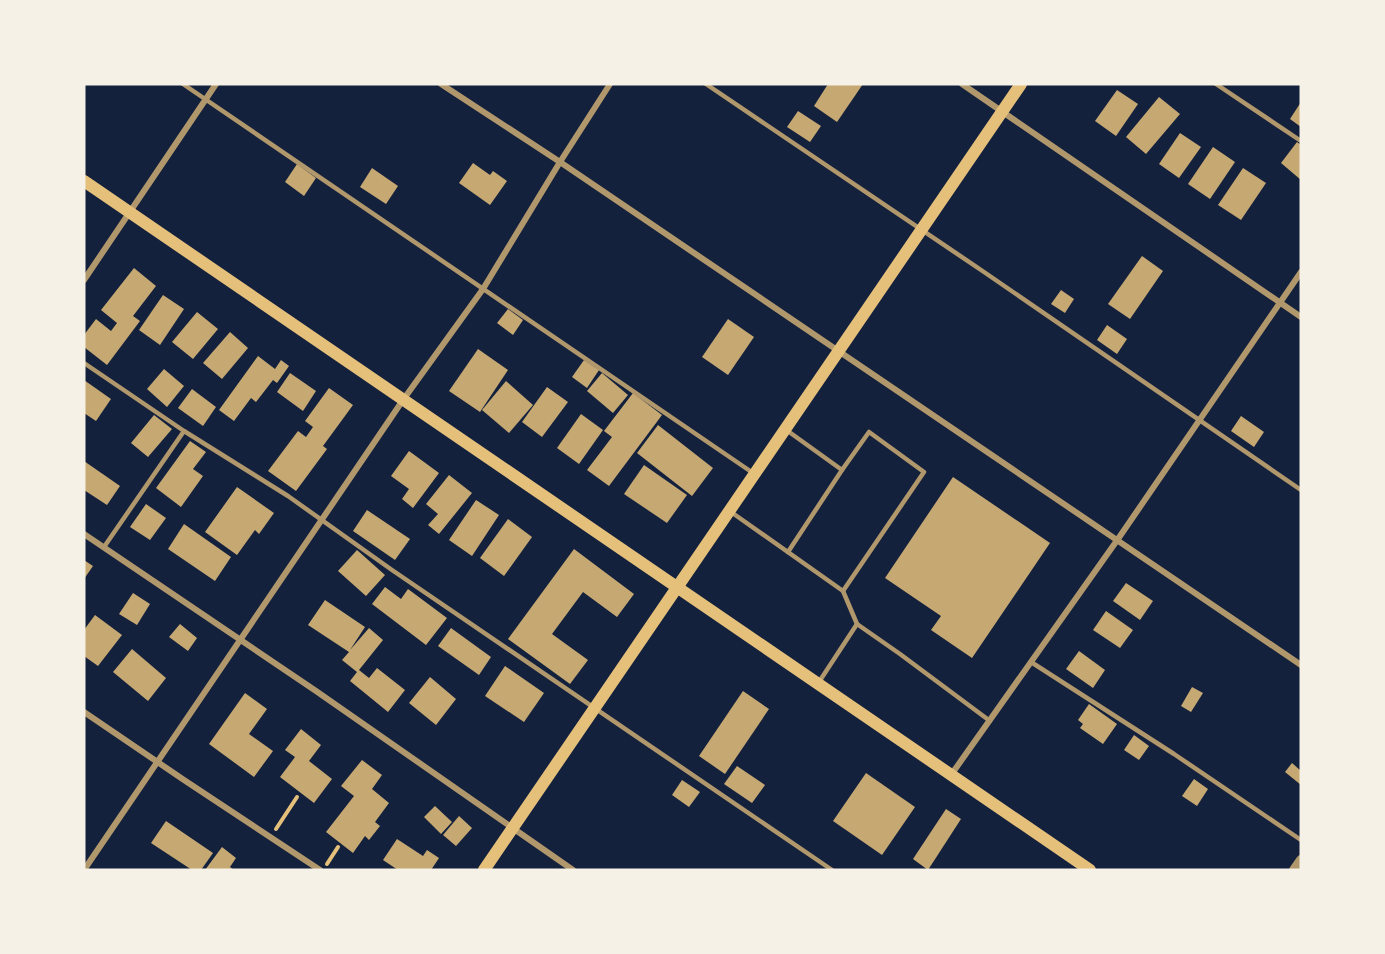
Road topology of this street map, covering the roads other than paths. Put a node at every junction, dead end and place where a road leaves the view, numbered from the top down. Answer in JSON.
{"nodes":[{"id":1,"x":183,"y":84,"type":"edge"},
{"id":2,"x":216,"y":84,"type":"edge"},
{"id":3,"x":441,"y":84,"type":"edge"},
{"id":4,"x":610,"y":84,"type":"edge"},
{"id":5,"x":706,"y":84,"type":"edge"},
{"id":6,"x":962,"y":84,"type":"edge"},
{"id":7,"x":1021,"y":84,"type":"edge"},
{"id":8,"x":1216,"y":84,"type":"edge"},
{"id":9,"x":205,"y":100,"type":"junction"},
{"id":10,"x":1002,"y":112,"type":"junction"},
{"id":11,"x":1301,"y":141,"type":"edge"},
{"id":12,"x":560,"y":162,"type":"junction"},
{"id":13,"x":84,"y":181,"type":"edge"},
{"id":14,"x":129,"y":212,"type":"junction"},
{"id":15,"x":921,"y":230,"type":"junction"},
{"id":16,"x":1301,"y":272,"type":"edge"},
{"id":17,"x":84,"y":280,"type":"edge"},
{"id":18,"x":483,"y":289,"type":"junction"},
{"id":19,"x":1280,"y":303,"type":"junction"},
{"id":20,"x":1301,"y":317,"type":"edge"},
{"id":21,"x":838,"y":352,"type":"junction"},
{"id":22,"x":84,"y":363,"type":"edge"},
{"id":23,"x":403,"y":400,"type":"junction"},
{"id":24,"x":1199,"y":420,"type":"junction"},
{"id":25,"x":785,"y":429,"type":"junction"},
{"id":26,"x":184,"y":431,"type":"junction"},
{"id":27,"x":842,"y":470,"type":"junction"},
{"id":28,"x":755,"y":474,"type":"junction"},
{"id":29,"x":1301,"y":490,"type":"edge"},
{"id":30,"x":729,"y":511,"type":"junction"},
{"id":31,"x":322,"y":520,"type":"junction"},
{"id":32,"x":84,"y":534,"type":"edge"},
{"id":33,"x":1118,"y":539,"type":"junction"},
{"id":34,"x":104,"y":547,"type":"junction"},
{"id":35,"x":788,"y":552,"type":"junction"},
{"id":36,"x":677,"y":588,"type":"junction"},
{"id":37,"x":843,"y":591,"type":"junction"},
{"id":38,"x":857,"y":624,"type":"junction"},
{"id":39,"x":240,"y":640,"type":"junction"},
{"id":40,"x":1031,"y":662,"type":"junction"},
{"id":41,"x":1301,"y":665,"type":"edge"},
{"id":42,"x":818,"y":684,"type":"junction"},
{"id":43,"x":595,"y":708,"type":"junction"},
{"id":44,"x":84,"y":712,"type":"edge"},
{"id":45,"x":990,"y":721,"type":"junction"},
{"id":46,"x":157,"y":762,"type":"junction"},
{"id":47,"x":951,"y":775,"type":"junction"},
{"id":48,"x":513,"y":829,"type":"junction"},
{"id":49,"x":1301,"y":840,"type":"edge"},
{"id":50,"x":1301,"y":860,"type":"edge"},
{"id":51,"x":84,"y":870,"type":"edge"},
{"id":52,"x":322,"y":870,"type":"edge"},
{"id":53,"x":484,"y":870,"type":"edge"},
{"id":54,"x":573,"y":870,"type":"edge"},
{"id":55,"x":832,"y":870,"type":"edge"},
{"id":56,"x":1090,"y":870,"type":"edge"},
{"id":57,"x":1294,"y":870,"type":"edge"}],
"edges":[{"from":1,"to":9,"type":"lane"},
{"from":2,"to":9,"type":"street"},
{"from":3,"to":12,"type":"street"},
{"from":4,"to":12,"type":"street"},
{"from":5,"to":15,"type":"lane"},
{"from":6,"to":10,"type":"street"},
{"from":7,"to":10,"type":"main road"},
{"from":8,"to":11,"type":"lane"},
{"from":9,"to":14,"type":"street"},
{"from":9,"to":18,"type":"lane"},
{"from":10,"to":15,"type":"main road"},
{"from":10,"to":19,"type":"street"},
{"from":12,"to":18,"type":"street"},
{"from":12,"to":21,"type":"street"},
{"from":13,"to":14,"type":"main road"},
{"from":14,"to":17,"type":"street"},
{"from":14,"to":23,"type":"main road"},
{"from":15,"to":21,"type":"main road"},
{"from":15,"to":24,"type":"lane"},
{"from":16,"to":19,"type":"street"},
{"from":18,"to":23,"type":"street"},
{"from":18,"to":28,"type":"lane"},
{"from":19,"to":20,"type":"street"},
{"from":19,"to":24,"type":"street"},
{"from":21,"to":25,"type":"main road"},
{"from":21,"to":33,"type":"street"},
{"from":22,"to":26,"type":"lane"},
{"from":23,"to":31,"type":"street"},
{"from":23,"to":36,"type":"main road"},
{"from":24,"to":29,"type":"lane"},
{"from":24,"to":33,"type":"street"},
{"from":25,"to":27,"type":"lane"},
{"from":25,"to":28,"type":"main road"},
{"from":26,"to":31,"type":"lane"},
{"from":26,"to":34,"type":"lane"},
{"from":27,"to":35,"type":"lane"},
{"from":27,"to":37,"type":"lane"},
{"from":28,"to":30,"type":"main road"},
{"from":30,"to":35,"type":"lane"},
{"from":30,"to":36,"type":"main road"},
{"from":31,"to":39,"type":"street"},
{"from":31,"to":43,"type":"lane"},
{"from":32,"to":34,"type":"street"},
{"from":33,"to":40,"type":"street"},
{"from":33,"to":41,"type":"street"},
{"from":34,"to":39,"type":"street"},
{"from":35,"to":37,"type":"lane"},
{"from":36,"to":42,"type":"main road"},
{"from":36,"to":43,"type":"main road"},
{"from":37,"to":38,"type":"lane"},
{"from":38,"to":42,"type":"lane"},
{"from":38,"to":45,"type":"lane"},
{"from":39,"to":46,"type":"street"},
{"from":39,"to":48,"type":"street"},
{"from":40,"to":45,"type":"street"},
{"from":40,"to":49,"type":"lane"},
{"from":42,"to":47,"type":"main road"},
{"from":43,"to":48,"type":"main road"},
{"from":43,"to":55,"type":"lane"},
{"from":44,"to":46,"type":"street"},
{"from":45,"to":47,"type":"street"},
{"from":46,"to":51,"type":"street"},
{"from":46,"to":52,"type":"street"},
{"from":47,"to":56,"type":"main road"},
{"from":48,"to":53,"type":"main road"},
{"from":48,"to":54,"type":"street"},
{"from":50,"to":57,"type":"street"}]}
